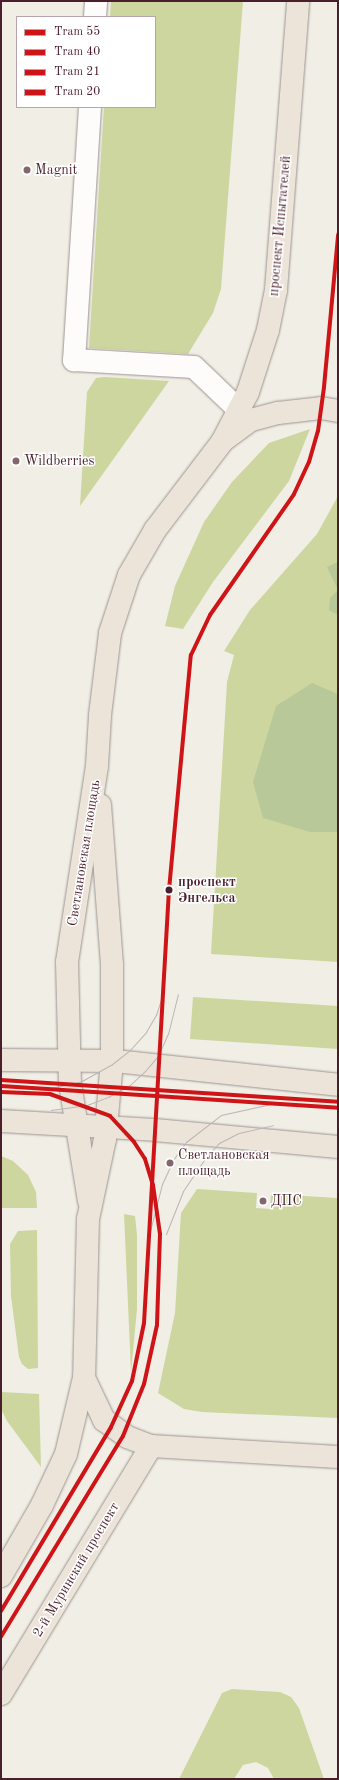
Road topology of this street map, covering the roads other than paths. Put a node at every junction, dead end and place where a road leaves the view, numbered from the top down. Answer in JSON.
{"nodes":[{"id":1,"x":96,"y":1,"type":"edge"},
{"id":2,"x":298,"y":1,"type":"edge"},
{"id":3,"x":95,"y":16,"type":"edge"},
{"id":4,"x":90,"y":108,"type":"edge"},
{"id":5,"x":238,"y":409,"type":"junction"},
{"id":6,"x":338,"y":411,"type":"edge"},
{"id":7,"x":222,"y":442,"type":"junction"},
{"id":8,"x":97,"y":766,"type":"junction"},
{"id":9,"x":69,"y":1059,"type":"junction"},
{"id":10,"x":1,"y":1060,"type":"edge"},
{"id":11,"x":112,"y":1061,"type":"junction"},
{"id":12,"x":338,"y":1085,"type":"edge"},
{"id":13,"x":1,"y":1121,"type":"edge"},
{"id":14,"x":77,"y":1126,"type":"junction"},
{"id":15,"x":106,"y":1127,"type":"junction"},
{"id":16,"x":338,"y":1147,"type":"edge"},
{"id":17,"x":89,"y":1201,"type":"junction"},
{"id":18,"x":84,"y":1378,"type":"junction"},
{"id":19,"x":151,"y":1446,"type":"junction"},
{"id":20,"x":338,"y":1457,"type":"edge"},
{"id":21,"x":1,"y":1576,"type":"edge"},
{"id":22,"x":1,"y":1694,"type":"edge"}],
"edges":[{"from":1,"to":3,"type":"street"},
{"from":2,"to":5,"type":"main road","name":"проспект Испытателей"},
{"from":4,"to":5,"type":"street"},
{"from":5,"to":7,"type":"main road","name":"проспект Испытателей"},
{"from":6,"to":7,"type":"main road"},
{"from":7,"to":8,"type":"main road","name":"Светлановская площадь"},
{"from":8,"to":9,"type":"main road","name":"Светлановская площадь"},
{"from":8,"to":11,"type":"main road","name":"Светлановская площадь"},
{"from":9,"to":10,"type":"main road"},
{"from":9,"to":11,"type":"main road"},
{"from":9,"to":14,"type":"main road","name":"Светлановская площадь"},
{"from":11,"to":12,"type":"main road"},
{"from":11,"to":15,"type":"main road","name":"Светлановская площадь"},
{"from":13,"to":14,"type":"main road"},
{"from":14,"to":15,"type":"main road"},
{"from":14,"to":17,"type":"main road","name":"Светлановская площадь"},
{"from":15,"to":16,"type":"main road"},
{"from":15,"to":17,"type":"main road","name":"Светлановская площадь"},
{"from":17,"to":18,"type":"main road","name":"Светлановская площадь"},
{"from":18,"to":19,"type":"main road","name":"Светлановская площадь"},
{"from":18,"to":21,"type":"main road"},
{"from":19,"to":20,"type":"main road","name":"Светлановская площадь"},
{"from":19,"to":22,"type":"main road","name":"2-й Муринский проспект"}]}
